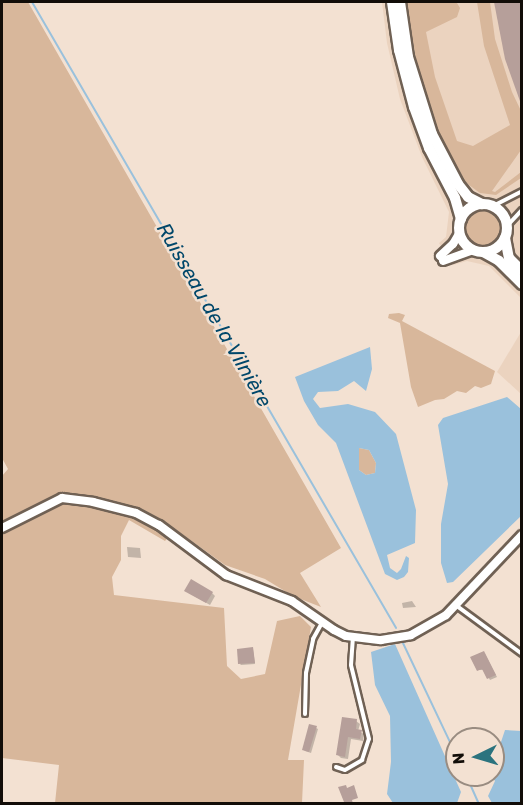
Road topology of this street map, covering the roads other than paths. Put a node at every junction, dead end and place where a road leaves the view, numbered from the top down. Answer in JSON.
{"nodes":[{"id":1,"x":392,"y":2,"type":"edge"},
{"id":2,"x":400,"y":2,"type":"edge"},
{"id":3,"x":522,"y":191,"type":"edge"},
{"id":4,"x":487,"y":205,"type":"junction"},
{"id":5,"x":522,"y":210,"type":"edge"},
{"id":6,"x":461,"y":219,"type":"junction"},
{"id":7,"x":507,"y":226,"type":"junction"},
{"id":8,"x":460,"y":232,"type":"junction"},
{"id":9,"x":505,"y":238,"type":"junction"},
{"id":10,"x":478,"y":251,"type":"junction"},
{"id":11,"x":522,"y":271,"type":"edge"},
{"id":12,"x":522,"y":284,"type":"edge"},
{"id":13,"x":2,"y":528,"type":"edge"},
{"id":14,"x":522,"y":536,"type":"edge"},
{"id":15,"x":456,"y":605,"type":"junction"},
{"id":16,"x":323,"y":622,"type":"junction"},
{"id":17,"x":353,"y":638,"type":"junction"},
{"id":18,"x":522,"y":654,"type":"edge"},
{"id":19,"x":305,"y":714,"type":"dead end"},
{"id":20,"x":336,"y":766,"type":"dead end"}],
"edges":[{"from":1,"to":6,"type":"street"},
{"from":2,"to":4,"type":"street"},
{"from":3,"to":4,"type":"lane"},
{"from":4,"to":6,"type":"street"},
{"from":4,"to":7,"type":"street"},
{"from":5,"to":7,"type":"lane"},
{"from":6,"to":8,"type":"street"},
{"from":7,"to":9,"type":"street"},
{"from":8,"to":10,"type":"street"},
{"from":8,"to":10,"type":"street"},
{"from":9,"to":10,"type":"street"},
{"from":9,"to":11,"type":"street"},
{"from":10,"to":12,"type":"street"},
{"from":13,"to":16,"type":"street"},
{"from":14,"to":15,"type":"street"},
{"from":15,"to":17,"type":"street"},
{"from":15,"to":18,"type":"lane"},
{"from":16,"to":17,"type":"street"},
{"from":16,"to":19,"type":"lane"},
{"from":17,"to":20,"type":"lane"}]}
